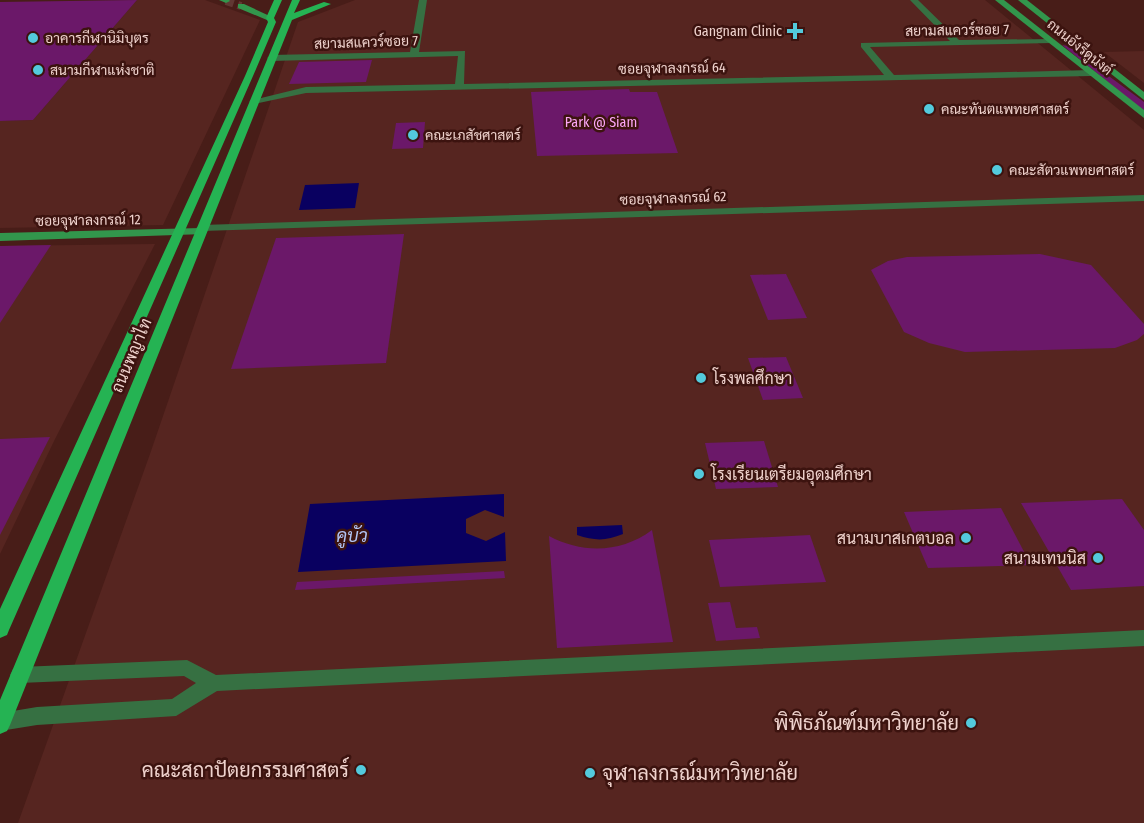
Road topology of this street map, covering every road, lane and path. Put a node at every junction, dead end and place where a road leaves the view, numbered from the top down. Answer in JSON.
{"nodes":[{"id":1,"x":423,"y":0,"type":"edge"},
{"id":2,"x":914,"y":0,"type":"edge"},
{"id":3,"x":999,"y":0,"type":"edge"},
{"id":4,"x":1022,"y":0,"type":"edge"},
{"id":5,"x":295,"y":3,"type":"edge"},
{"id":6,"x":276,"y":4,"type":"edge"},
{"id":7,"x":327,"y":4,"type":"dead end"},
{"id":8,"x":241,"y":6,"type":"dead end"},
{"id":9,"x":270,"y":18,"type":"junction"},
{"id":10,"x":289,"y":18,"type":"junction"},
{"id":11,"x":1051,"y":41,"type":"junction"},
{"id":12,"x":1075,"y":42,"type":"junction"},
{"id":13,"x":957,"y":43,"type":"junction"},
{"id":14,"x":414,"y":54,"type":"junction"},
{"id":15,"x":272,"y":58,"type":"junction"},
{"id":16,"x":1091,"y":73,"type":"junction"},
{"id":17,"x":891,"y":77,"type":"junction"},
{"id":18,"x":459,"y":86,"type":"junction"},
{"id":19,"x":1144,"y":97,"type":"edge"},
{"id":20,"x":254,"y":101,"type":"junction"},
{"id":21,"x":1144,"y":115,"type":"edge"},
{"id":22,"x":1144,"y":198,"type":"edge"},
{"id":23,"x":202,"y":230,"type":"junction"},
{"id":24,"x":177,"y":233,"type":"junction"},
{"id":25,"x":0,"y":237,"type":"edge"},
{"id":26,"x":0,"y":630,"type":"edge"},
{"id":27,"x":1144,"y":638,"type":"edge"},
{"id":28,"x":20,"y":675,"type":"junction"},
{"id":29,"x":213,"y":683,"type":"junction"},
{"id":30,"x":1,"y":723,"type":"edge"}],
"edges":[{"from":1,"to":14,"type":"street"},
{"from":2,"to":13,"type":"street"},
{"from":3,"to":11,"type":"main road","name":"ถนนอังรีดูนังต์"},
{"from":4,"to":12,"type":"main road","name":"ถนนอังรีดูนังต์"},
{"from":5,"to":6,"type":"main road"},
{"from":5,"to":10,"type":"main road","name":"ถนนพญาไท"},
{"from":6,"to":9,"type":"main road","name":"ถนนพญาไท"},
{"from":7,"to":10,"type":"main road"},
{"from":8,"to":9,"type":"main road"},
{"from":9,"to":24,"type":"main road","name":"ถนนพญาไท"},
{"from":10,"to":15,"type":"main road","name":"ถนนพญาไท"},
{"from":11,"to":12,"type":"main road"},
{"from":11,"to":13,"type":"street","name":"สยามสแควร์ซอย 7"},
{"from":11,"to":16,"type":"main road","name":"ถนนอังรีดูนังต์"},
{"from":12,"to":19,"type":"main road","name":"ถนนอังรีดูนังต์"},
{"from":13,"to":17,"type":"street","name":"สยามสแควร์ซอย 7"},
{"from":14,"to":15,"type":"street","name":"สยามสแควร์ซอย 7"},
{"from":14,"to":18,"type":"street","name":"สยามสแควร์ซอย 7"},
{"from":15,"to":20,"type":"main road","name":"ถนนพญาไท"},
{"from":16,"to":17,"type":"street","name":"ซอยจุฬาลงกรณ์ 64"},
{"from":16,"to":21,"type":"main road","name":"ถนนอังรีดูนังต์"},
{"from":17,"to":18,"type":"street","name":"ซอยจุฬาลงกรณ์ 64"},
{"from":18,"to":20,"type":"street","name":"ซอยจุฬาลงกรณ์ 64"},
{"from":20,"to":23,"type":"main road","name":"ถนนพญาไท"},
{"from":22,"to":23,"type":"street","name":"ซอยจุฬาลงกรณ์ 62"},
{"from":23,"to":24,"type":"main road","name":"ซอยจุฬาลงกรณ์ 12"},
{"from":23,"to":28,"type":"main road","name":"ถนนพญาไท"},
{"from":24,"to":25,"type":"main road","name":"ซอยจุฬาลงกรณ์ 12"},
{"from":24,"to":26,"type":"main road","name":"ถนนพญาไท"},
{"from":27,"to":29,"type":"street"},
{"from":28,"to":29,"type":"street"},
{"from":28,"to":30,"type":"main road","name":"ถนนพญาไท"},
{"from":29,"to":30,"type":"street"}]}
